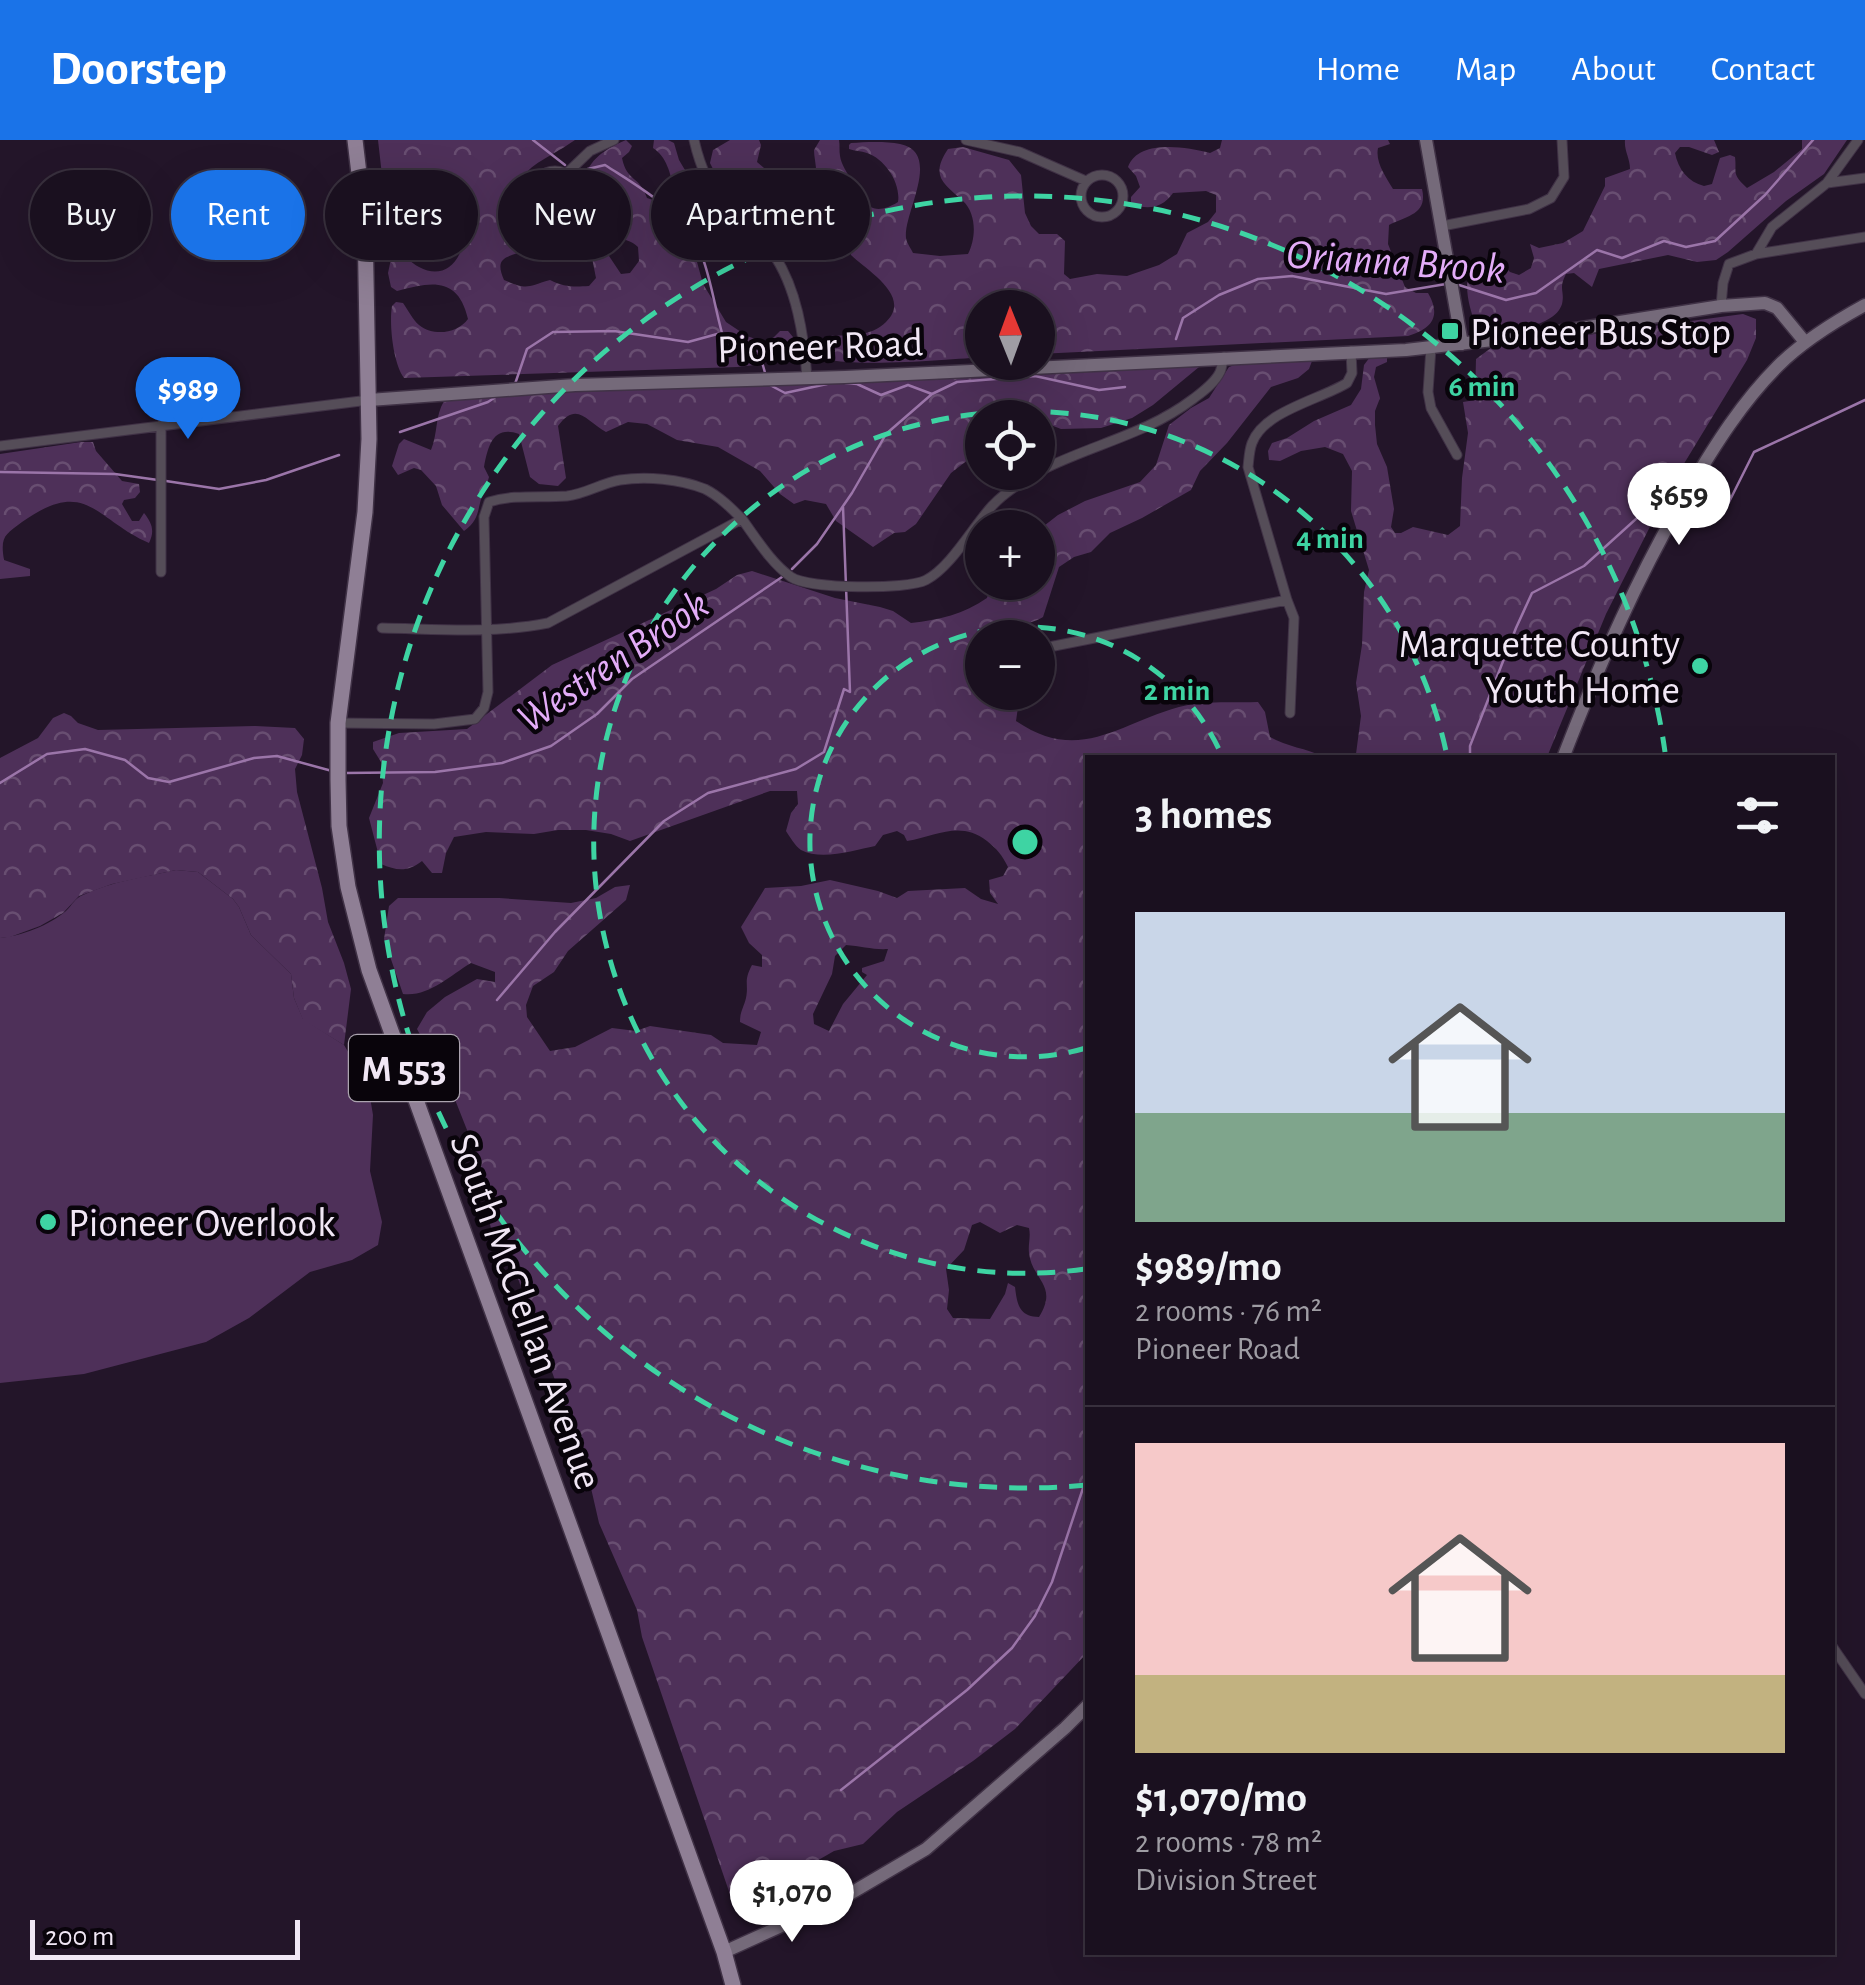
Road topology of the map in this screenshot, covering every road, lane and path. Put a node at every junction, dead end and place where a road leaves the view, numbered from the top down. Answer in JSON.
{"nodes":[{"id":1,"x":355,"y":140,"type":"edge"},
{"id":2,"x":694,"y":140,"type":"edge"},
{"id":3,"x":966,"y":140,"type":"edge"},
{"id":4,"x":1426,"y":140,"type":"edge"},
{"id":5,"x":1562,"y":140,"type":"edge"},
{"id":6,"x":1858,"y":140,"type":"edge"},
{"id":7,"x":612,"y":141,"type":"edge"},
{"id":8,"x":570,"y":170,"type":"edge"},
{"id":9,"x":566,"y":174,"type":"joint"},
{"id":10,"x":1865,"y":178,"type":"edge"},
{"id":11,"x":1086,"y":181,"type":"junction"},
{"id":12,"x":1828,"y":183,"type":"junction"},
{"id":13,"x":1442,"y":226,"type":"junction"},
{"id":14,"x":1865,"y":237,"type":"edge"},
{"id":15,"x":1756,"y":254,"type":"junction"},
{"id":16,"x":1722,"y":306,"type":"junction"},
{"id":17,"x":1865,"y":306,"type":"edge"},
{"id":18,"x":1806,"y":342,"type":"junction"},
{"id":19,"x":1462,"y":344,"type":"junction"},
{"id":20,"x":1432,"y":348,"type":"junction"},
{"id":21,"x":1351,"y":351,"type":"junction"},
{"id":22,"x":1224,"y":358,"type":"junction"},
{"id":23,"x":807,"y":378,"type":"junction"},
{"id":24,"x":369,"y":400,"type":"junction"},
{"id":25,"x":161,"y":425,"type":"junction"},
{"id":26,"x":0,"y":446,"type":"edge"},
{"id":27,"x":1457,"y":455,"type":"dead end"},
{"id":28,"x":742,"y":519,"type":"junction"},
{"id":29,"x":161,"y":572,"type":"dead end"},
{"id":30,"x":1286,"y":600,"type":"junction"},
{"id":31,"x":382,"y":628,"type":"dead end"},
{"id":32,"x":486,"y":630,"type":"junction"},
{"id":33,"x":1055,"y":646,"type":"edge"},
{"id":34,"x":1290,"y":712,"type":"dead end"},
{"id":35,"x":338,"y":722,"type":"junction"},
{"id":36,"x":1564,"y":755,"type":"edge"},
{"id":37,"x":1835,"y":1650,"type":"edge"},
{"id":38,"x":1865,"y":1694,"type":"edge"},
{"id":39,"x":1085,"y":1707,"type":"edge"},
{"id":40,"x":724,"y":1952,"type":"junction"},
{"id":41,"x":732,"y":1985,"type":"edge"}],
"edges":[{"from":1,"to":24,"type":"main road","name":"South McClellan Avenue","number":"M 553"},
{"from":2,"to":23,"type":"street"},
{"from":3,"to":11,"type":"street"},
{"from":4,"to":13,"type":"street"},
{"from":5,"to":13,"type":"street"},
{"from":6,"to":12,"type":"street"},
{"from":7,"to":8,"type":"street"},
{"from":9,"to":9,"type":"street"},
{"from":10,"to":12,"type":"street"},
{"from":11,"to":11,"type":"street"},
{"from":12,"to":15,"type":"street"},
{"from":13,"to":19,"type":"street"},
{"from":14,"to":15,"type":"street"},
{"from":15,"to":16,"type":"street"},
{"from":16,"to":18,"type":"street","name":"Pioneer Road"},
{"from":16,"to":19,"type":"street","name":"Pioneer Road"},
{"from":17,"to":18,"type":"street"},
{"from":18,"to":36,"type":"street"},
{"from":19,"to":20,"type":"street","name":"Pioneer Road"},
{"from":20,"to":21,"type":"street","name":"Pioneer Road"},
{"from":20,"to":27,"type":"street"},
{"from":21,"to":22,"type":"street","name":"Pioneer Road"},
{"from":21,"to":30,"type":"street"},
{"from":22,"to":23,"type":"street","name":"Pioneer Road"},
{"from":22,"to":28,"type":"street"},
{"from":23,"to":24,"type":"street","name":"Pioneer Road"},
{"from":24,"to":25,"type":"street","name":"Pioneer Road"},
{"from":24,"to":35,"type":"main road","name":"South McClellan Avenue","number":"M 553"},
{"from":25,"to":26,"type":"street","name":"Pioneer Road"},
{"from":25,"to":29,"type":"street"},
{"from":28,"to":32,"type":"street"},
{"from":28,"to":32,"type":"street"},
{"from":30,"to":33,"type":"street"},
{"from":30,"to":34,"type":"street"},
{"from":31,"to":32,"type":"street"},
{"from":32,"to":35,"type":"street"},
{"from":35,"to":40,"type":"main road","name":"South McClellan Avenue","number":"M 553"},
{"from":37,"to":38,"type":"street"},
{"from":39,"to":40,"type":"street"},
{"from":40,"to":41,"type":"main road","number":"M 553"}]}
